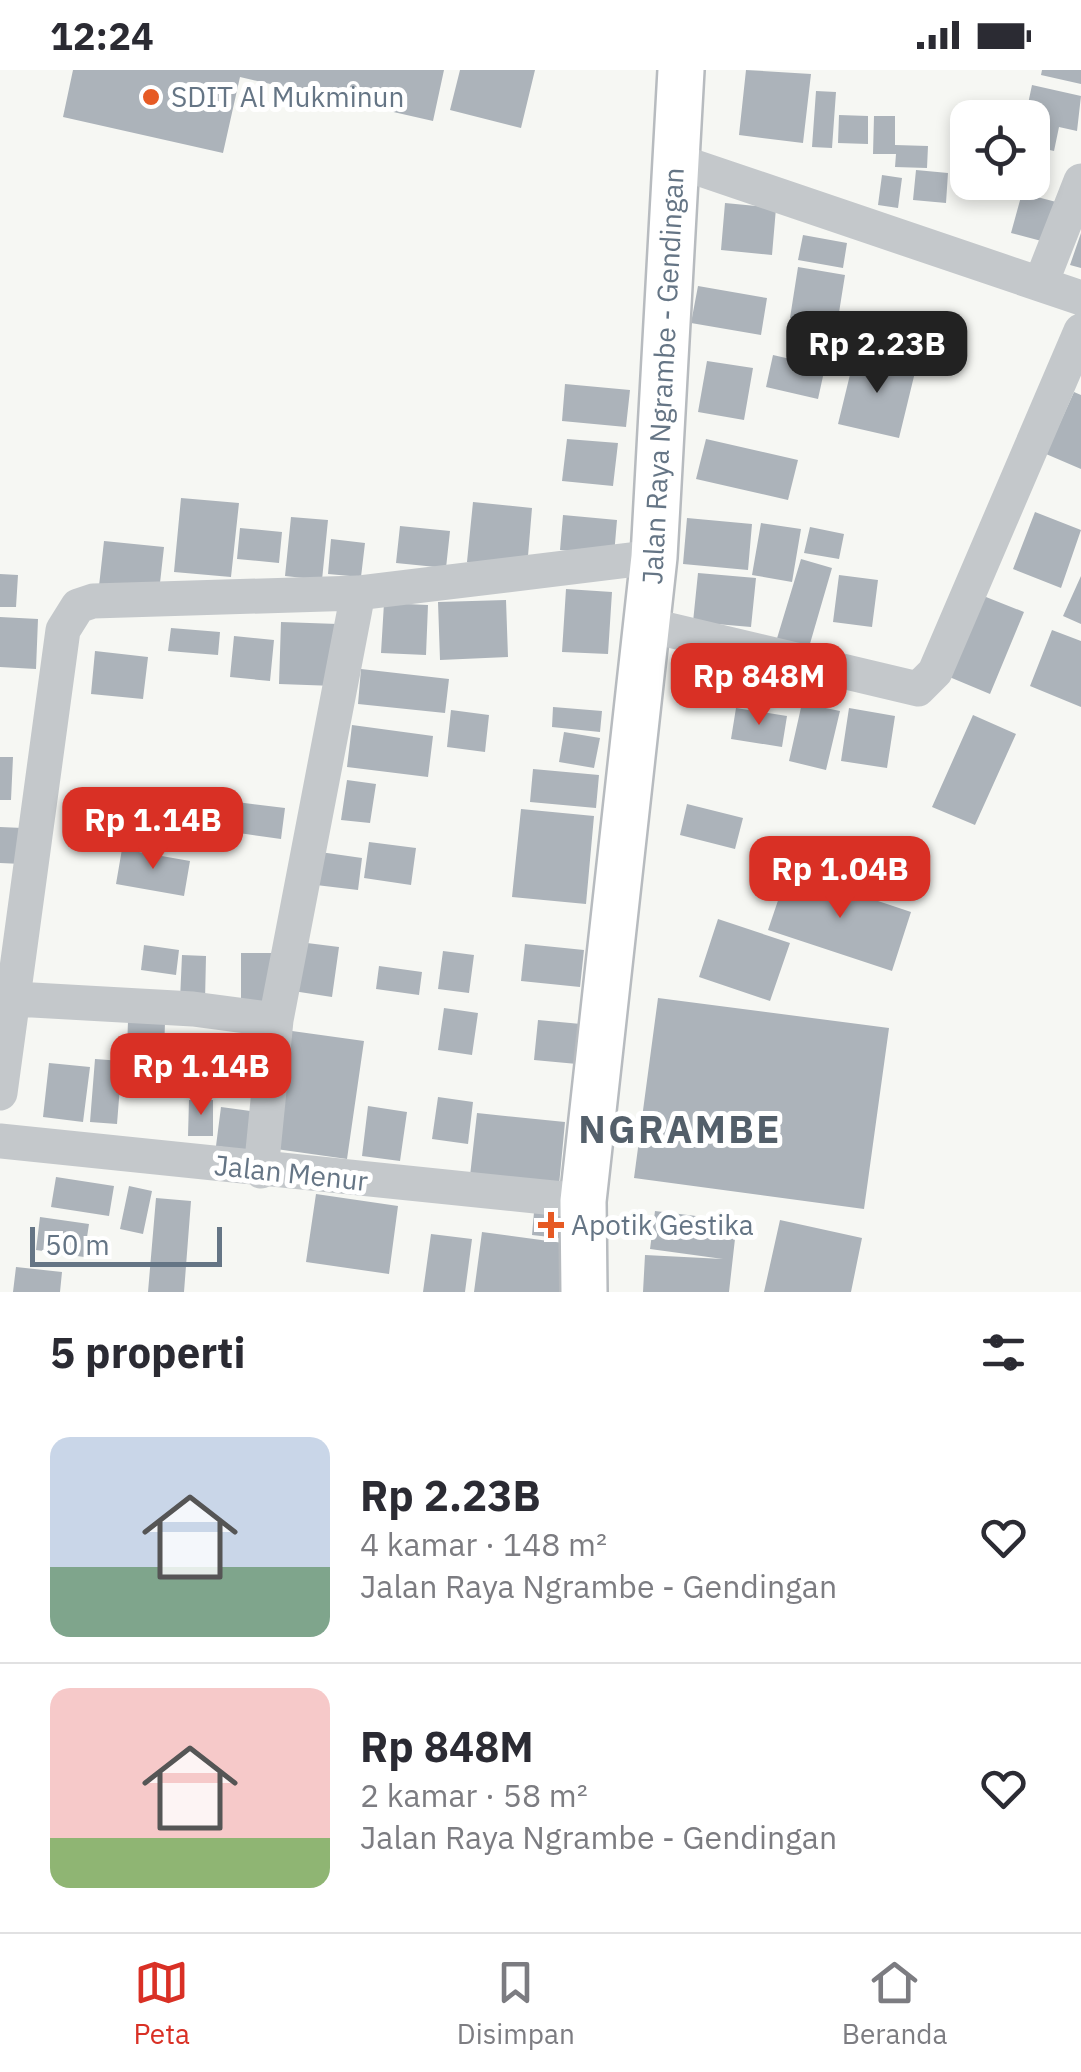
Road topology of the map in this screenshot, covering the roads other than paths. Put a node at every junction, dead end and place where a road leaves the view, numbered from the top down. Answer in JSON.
{"nodes":[{"id":1,"x":681,"y":70,"type":"edge"},
{"id":2,"x":676,"y":161,"type":"junction"},
{"id":3,"x":1081,"y":181,"type":"edge"},
{"id":4,"x":1041,"y":284,"type":"junction"},
{"id":5,"x":1081,"y":298,"type":"edge"},
{"id":6,"x":1081,"y":331,"type":"edge"},
{"id":7,"x":654,"y":557,"type":"junction"},
{"id":8,"x":358,"y":593,"type":"junction"},
{"id":9,"x":648,"y":625,"type":"junction"},
{"id":10,"x":8,"y":997,"type":"edge"},
{"id":11,"x":276,"y":1020,"type":"junction"},
{"id":12,"x":0,"y":1093,"type":"edge"},
{"id":13,"x":0,"y":1141,"type":"edge"},
{"id":14,"x":260,"y":1171,"type":"junction"},
{"id":15,"x":582,"y":1201,"type":"junction"},
{"id":16,"x":584,"y":1292,"type":"edge"}],
"edges":[{"from":1,"to":2,"type":"main road","name":"Jalan Raya Ngrambe - Gendingan"},
{"from":2,"to":4,"type":"street"},
{"from":2,"to":7,"type":"main road","name":"Jalan Raya Ngrambe - Gendingan"},
{"from":3,"to":4,"type":"street"},
{"from":4,"to":5,"type":"street"},
{"from":6,"to":9,"type":"street"},
{"from":7,"to":8,"type":"street"},
{"from":7,"to":9,"type":"main road","name":"Jalan Raya Ngrambe - Gendingan"},
{"from":8,"to":10,"type":"street"},
{"from":8,"to":11,"type":"street"},
{"from":9,"to":15,"type":"main road","name":"Jalan Raya Ngrambe - Gendingan"},
{"from":10,"to":11,"type":"street"},
{"from":10,"to":12,"type":"street"},
{"from":11,"to":14,"type":"street"},
{"from":13,"to":14,"type":"street","name":"Jalan Menur"},
{"from":14,"to":15,"type":"street","name":"Jalan Menur"},
{"from":15,"to":16,"type":"main road","name":"Jalan Raya Ngrambe - Gendingan"}]}
